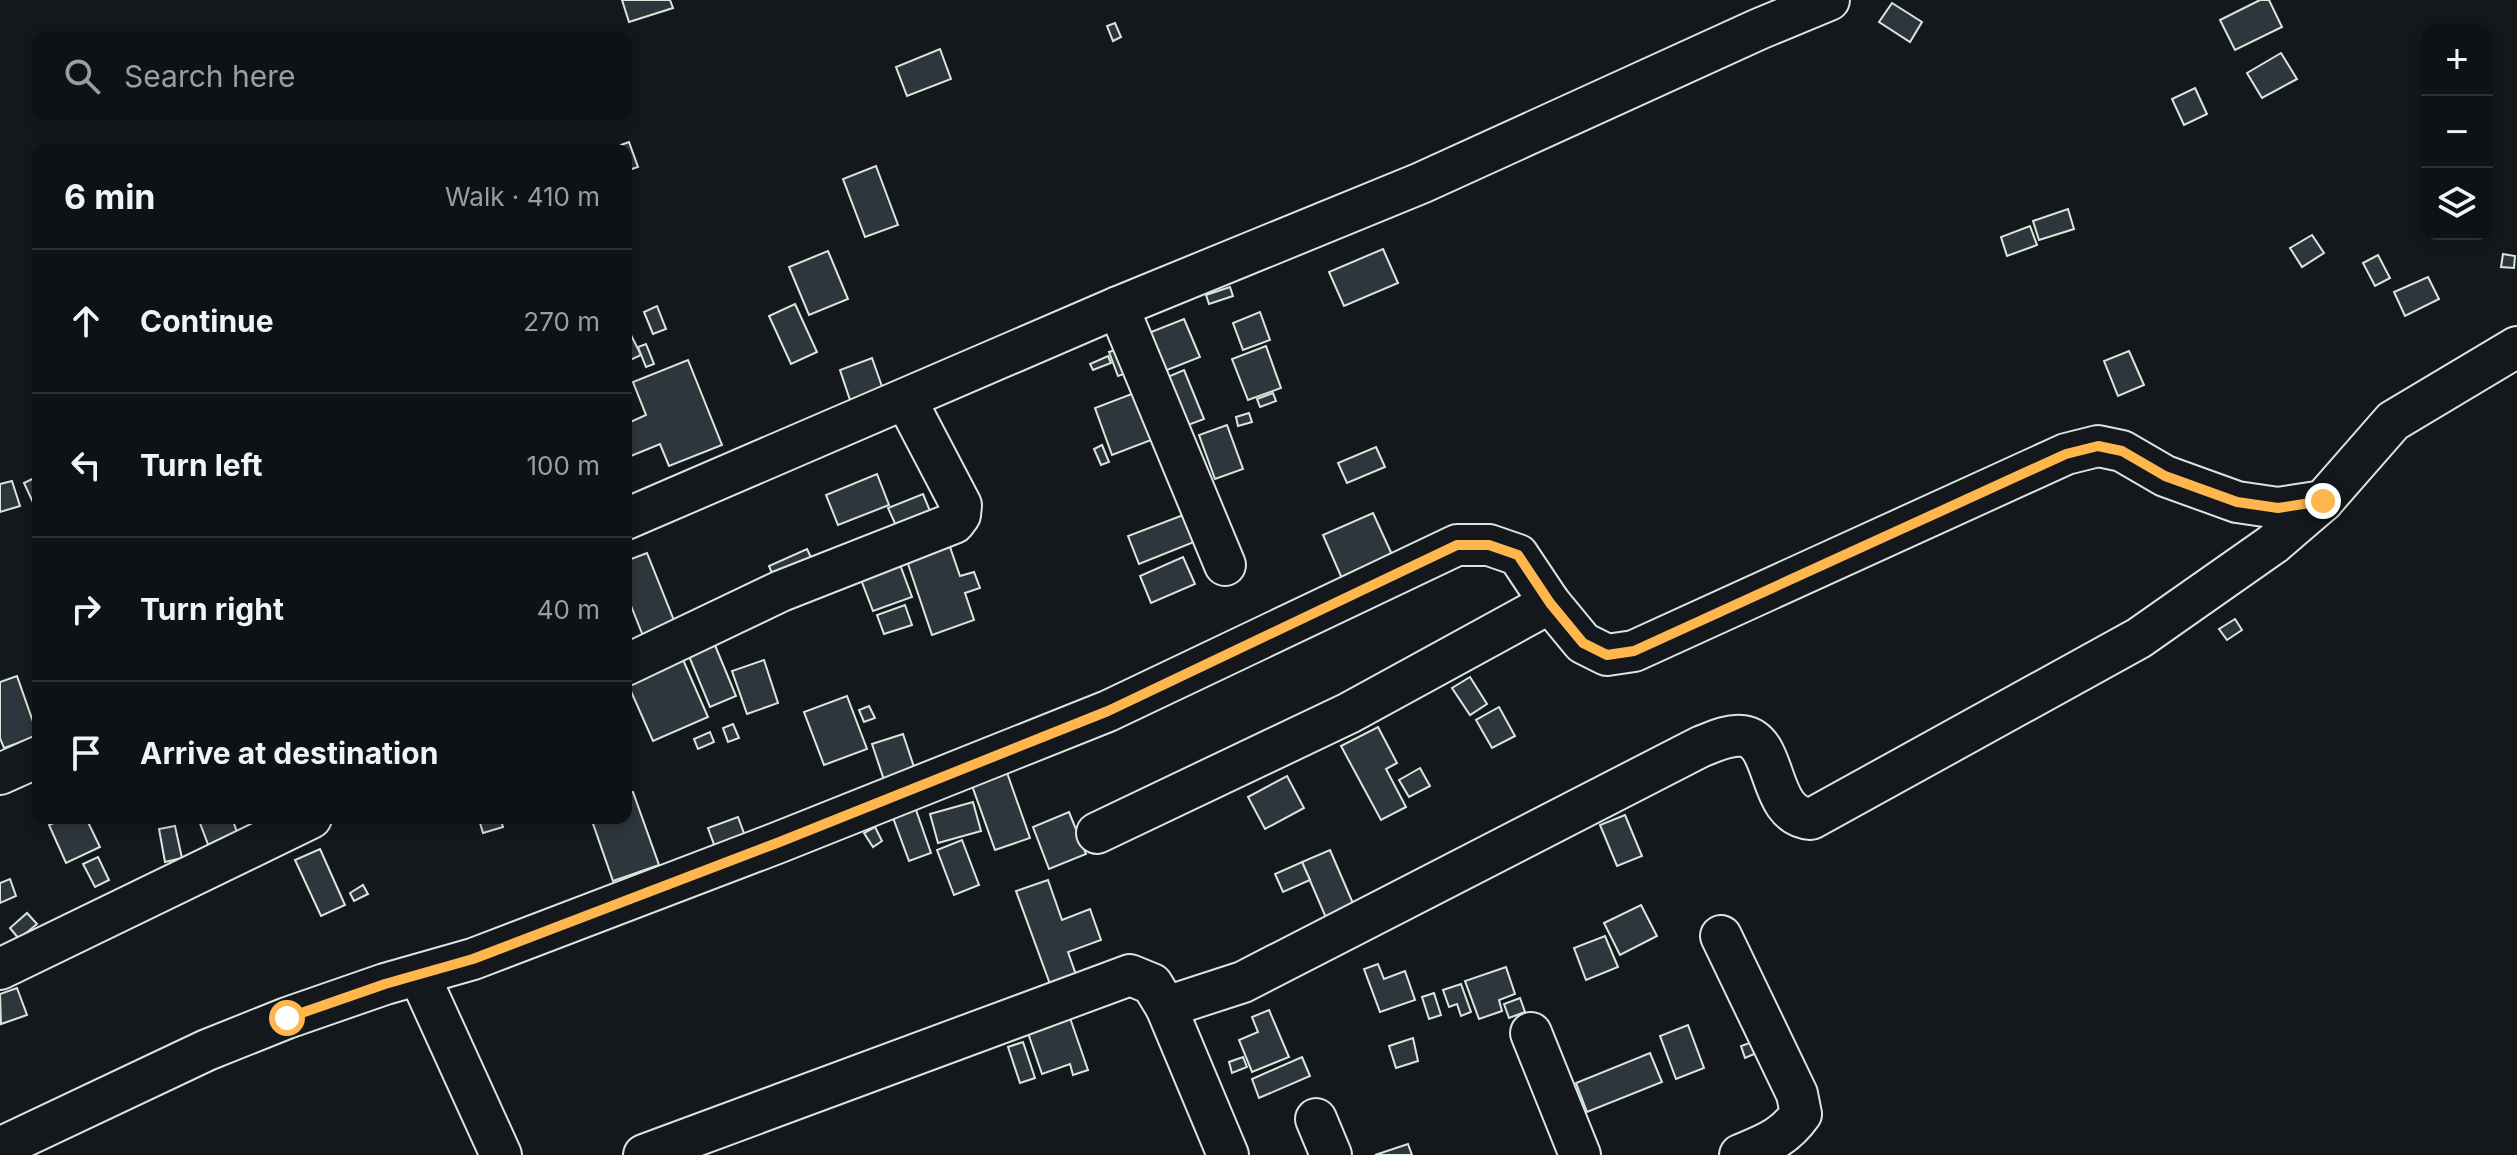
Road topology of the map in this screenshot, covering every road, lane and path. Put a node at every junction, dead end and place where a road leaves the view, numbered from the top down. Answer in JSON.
{"nodes":[{"id":1,"x":1829,"y":0,"type":"edge"},
{"id":2,"x":1118,"y":307,"type":"junction"},
{"id":3,"x":2517,"y":347,"type":"edge"},
{"id":4,"x":906,"y":400,"type":"junction"},
{"id":5,"x":2323,"y":501,"type":"junction"},
{"id":6,"x":632,"y":516,"type":"edge"},
{"id":7,"x":1225,"y":565,"type":"dead end"},
{"id":8,"x":1550,"y":603,"type":"junction"},
{"id":9,"x":632,"y":662,"type":"edge"},
{"id":10,"x":32,"y":760,"type":"edge"},
{"id":11,"x":0,"y":774,"type":"edge"},
{"id":12,"x":299,"y":824,"type":"edge"},
{"id":13,"x":1097,"y":833,"type":"dead end"},
{"id":14,"x":1721,"y":936,"type":"dead end"},
{"id":15,"x":0,"y":969,"type":"edge"},
{"id":16,"x":419,"y":975,"type":"junction"},
{"id":17,"x":1166,"y":1007,"type":"junction"},
{"id":18,"x":1531,"y":1033,"type":"dead end"},
{"id":19,"x":1316,"y":1119,"type":"dead end"},
{"id":20,"x":5,"y":1147,"type":"edge"},
{"id":21,"x":501,"y":1155,"type":"edge"},
{"id":22,"x":644,"y":1155,"type":"edge"},
{"id":23,"x":1228,"y":1155,"type":"edge"},
{"id":24,"x":1331,"y":1155,"type":"edge"},
{"id":25,"x":1580,"y":1155,"type":"edge"},
{"id":26,"x":1740,"y":1155,"type":"edge"}],
"edges":[{"from":1,"to":2,"type":"street"},
{"from":2,"to":4,"type":"street"},
{"from":2,"to":7,"type":"street"},
{"from":3,"to":5,"type":"street"},
{"from":4,"to":6,"type":"street"},
{"from":4,"to":9,"type":"street"},
{"from":5,"to":8,"type":"street"},
{"from":5,"to":17,"type":"street"},
{"from":8,"to":13,"type":"street"},
{"from":8,"to":16,"type":"street"},
{"from":10,"to":11,"type":"street"},
{"from":12,"to":15,"type":"street"},
{"from":14,"to":26,"type":"street"},
{"from":16,"to":20,"type":"street"},
{"from":16,"to":21,"type":"street"},
{"from":17,"to":22,"type":"street"},
{"from":17,"to":23,"type":"street"},
{"from":18,"to":25,"type":"street"},
{"from":19,"to":24,"type":"street"}]}
